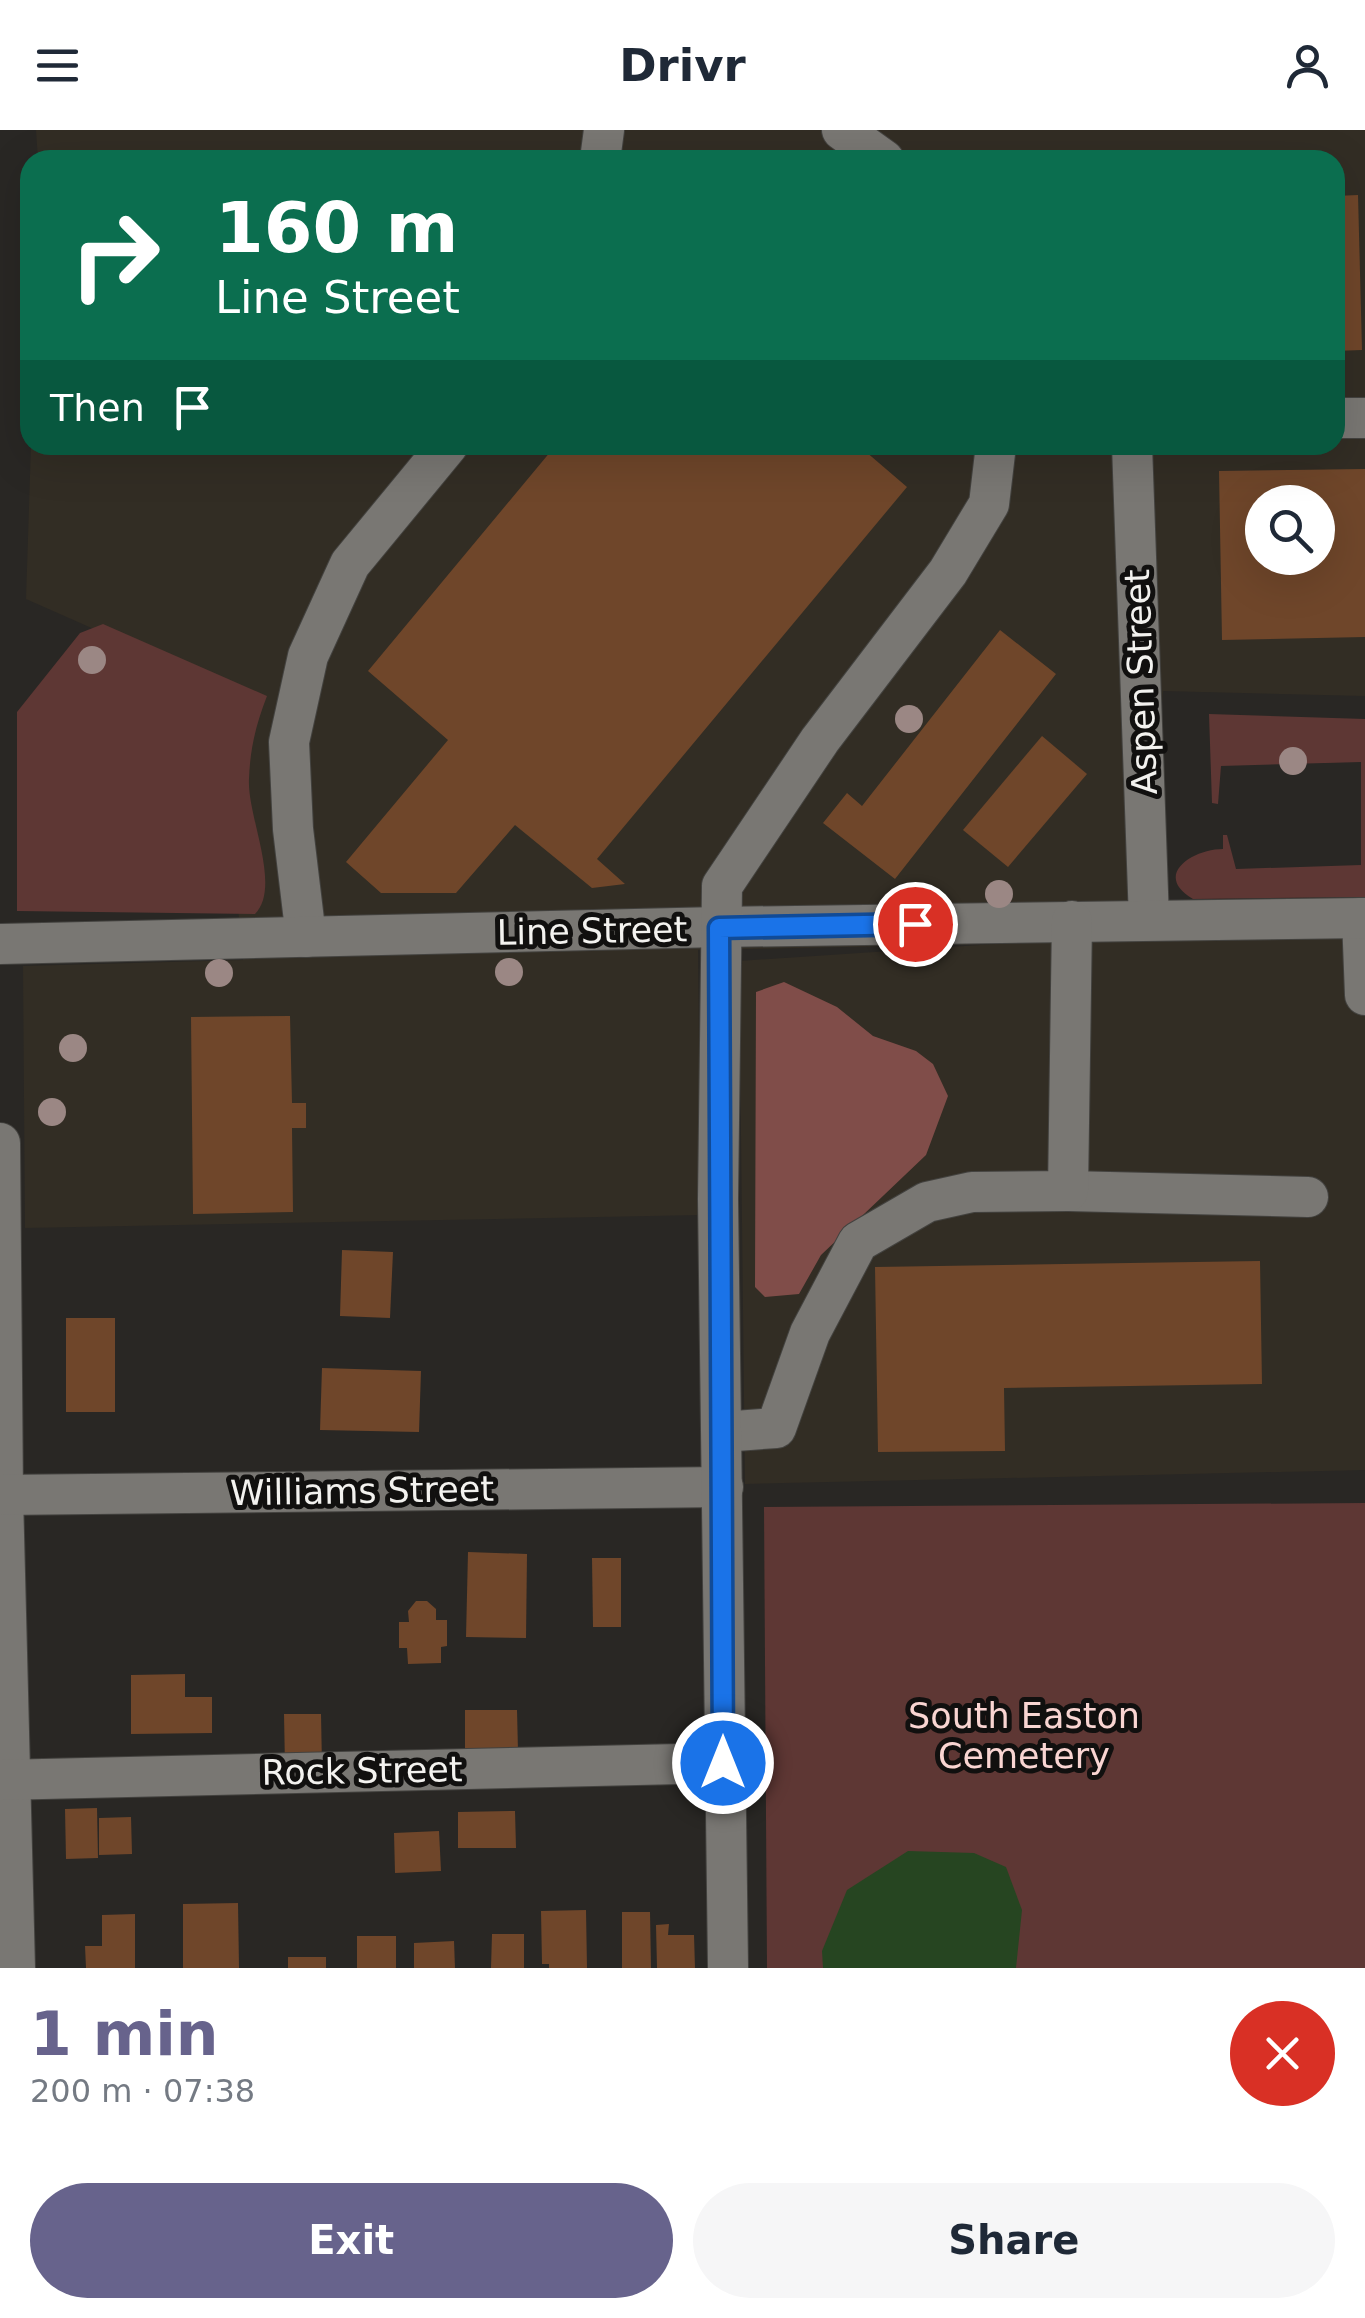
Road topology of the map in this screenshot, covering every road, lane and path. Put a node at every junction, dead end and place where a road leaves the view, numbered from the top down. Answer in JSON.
{"nodes":[{"id":1,"x":842,"y":130,"type":"edge"},
{"id":2,"x":870,"y":150,"type":"edge"},
{"id":3,"x":440,"y":455,"type":"edge"},
{"id":4,"x":995,"y":455,"type":"edge"},
{"id":5,"x":1132,"y":455,"type":"edge"},
{"id":6,"x":1364,"y":918,"type":"edge"},
{"id":7,"x":1149,"y":920,"type":"junction"},
{"id":8,"x":1072,"y":921,"type":"junction"},
{"id":9,"x":719,"y":928,"type":"junction"},
{"id":10,"x":306,"y":938,"type":"junction"},
{"id":11,"x":0,"y":944,"type":"edge"},
{"id":12,"x":1365,"y":995,"type":"edge"},
{"id":13,"x":0,"y":1143,"type":"edge"},
{"id":14,"x":1068,"y":1191,"type":"junction"},
{"id":15,"x":1308,"y":1197,"type":"dead end"},
{"id":16,"x":722,"y":1432,"type":"junction"},
{"id":17,"x":723,"y":1487,"type":"junction"},
{"id":18,"x":2,"y":1495,"type":"edge"},
{"id":19,"x":723,"y":1763,"type":"junction"},
{"id":20,"x":5,"y":1780,"type":"edge"},
{"id":21,"x":15,"y":1968,"type":"edge"},
{"id":22,"x":728,"y":1968,"type":"edge"}],
"edges":[{"from":1,"to":2,"type":"street"},
{"from":3,"to":10,"type":"street"},
{"from":4,"to":9,"type":"street"},
{"from":5,"to":7,"type":"street","name":"Aspen Street"},
{"from":6,"to":7,"type":"street","name":"Line Street"},
{"from":6,"to":12,"type":"street"},
{"from":7,"to":8,"type":"street","name":"Line Street"},
{"from":8,"to":9,"type":"street","name":"Line Street"},
{"from":8,"to":14,"type":"street"},
{"from":9,"to":10,"type":"street","name":"Line Street"},
{"from":9,"to":16,"type":"street"},
{"from":10,"to":11,"type":"street","name":"Line Street"},
{"from":13,"to":18,"type":"street"},
{"from":14,"to":15,"type":"street"},
{"from":14,"to":16,"type":"street"},
{"from":16,"to":17,"type":"street"},
{"from":17,"to":18,"type":"street","name":"Williams Street"},
{"from":17,"to":19,"type":"street"},
{"from":18,"to":20,"type":"street"},
{"from":19,"to":20,"type":"street","name":"Rock Street"},
{"from":19,"to":22,"type":"street"},
{"from":20,"to":21,"type":"street"}]}
